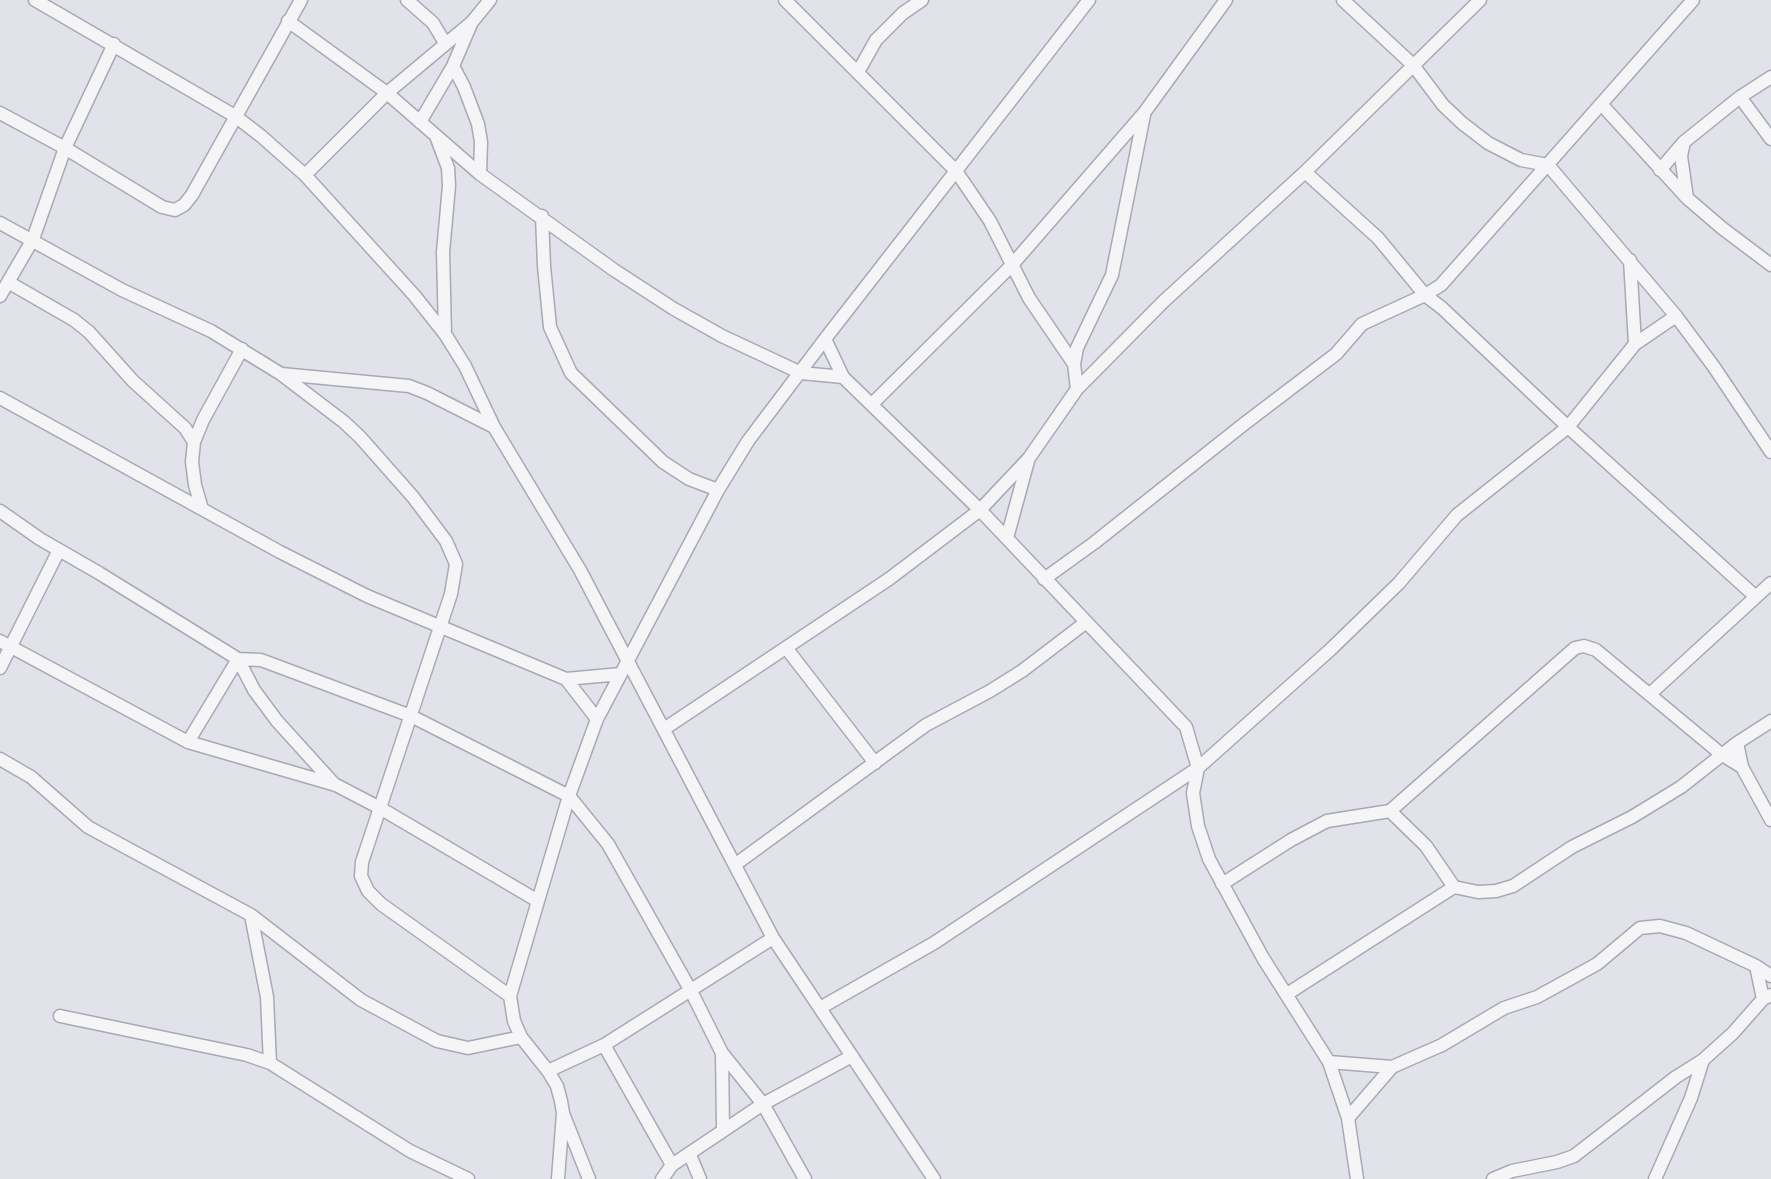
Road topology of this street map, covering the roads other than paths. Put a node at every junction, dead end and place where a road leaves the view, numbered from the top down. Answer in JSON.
{"nodes":[{"id":1,"x":35,"y":0,"type":"edge"},
{"id":2,"x":301,"y":0,"type":"edge"},
{"id":3,"x":407,"y":0,"type":"edge"},
{"id":4,"x":490,"y":0,"type":"edge"},
{"id":5,"x":785,"y":0,"type":"edge"},
{"id":6,"x":922,"y":0,"type":"edge"},
{"id":7,"x":1090,"y":0,"type":"edge"},
{"id":8,"x":1226,"y":0,"type":"edge"},
{"id":9,"x":1343,"y":0,"type":"edge"},
{"id":10,"x":1480,"y":0,"type":"edge"},
{"id":11,"x":1693,"y":0,"type":"edge"},
{"id":12,"x":288,"y":21,"type":"junction"},
{"id":13,"x":472,"y":22,"type":"junction"},
{"id":14,"x":445,"y":43,"type":"junction"},
{"id":15,"x":114,"y":44,"type":"junction"},
{"id":16,"x":1413,"y":65,"type":"junction"},
{"id":17,"x":453,"y":66,"type":"junction"},
{"id":18,"x":858,"y":72,"type":"junction"},
{"id":19,"x":1771,"y":77,"type":"edge"},
{"id":20,"x":387,"y":93,"type":"junction"},
{"id":21,"x":1740,"y":98,"type":"junction"},
{"id":22,"x":1602,"y":105,"type":"junction"},
{"id":23,"x":0,"y":113,"type":"edge"},
{"id":24,"x":1144,"y":113,"type":"junction"},
{"id":25,"x":235,"y":116,"type":"junction"},
{"id":26,"x":420,"y":122,"type":"junction"},
{"id":27,"x":435,"y":134,"type":"junction"},
{"id":28,"x":1771,"y":139,"type":"edge"},
{"id":29,"x":1684,"y":142,"type":"junction"},
{"id":30,"x":65,"y":148,"type":"junction"},
{"id":31,"x":1548,"y":165,"type":"junction"},
{"id":32,"x":1660,"y":170,"type":"junction"},
{"id":33,"x":956,"y":171,"type":"junction"},
{"id":34,"x":1305,"y":172,"type":"junction"},
{"id":35,"x":480,"y":174,"type":"junction"},
{"id":36,"x":305,"y":175,"type":"junction"},
{"id":37,"x":1687,"y":198,"type":"junction"},
{"id":38,"x":542,"y":216,"type":"junction"},
{"id":39,"x":0,"y":222,"type":"edge"},
{"id":40,"x":33,"y":239,"type":"junction"},
{"id":41,"x":1630,"y":260,"type":"junction"},
{"id":42,"x":1771,"y":265,"type":"edge"},
{"id":43,"x":1011,"y":266,"type":"junction"},
{"id":44,"x":8,"y":282,"type":"junction"},
{"id":45,"x":1441,"y":285,"type":"junction"},
{"id":46,"x":1425,"y":295,"type":"junction"},
{"id":47,"x":0,"y":296,"type":"edge"},
{"id":48,"x":1442,"y":308,"type":"junction"},
{"id":49,"x":1676,"y":316,"type":"junction"},
{"id":50,"x":445,"y":334,"type":"junction"},
{"id":51,"x":824,"y":339,"type":"junction"},
{"id":52,"x":1635,"y":344,"type":"junction"},
{"id":53,"x":242,"y":349,"type":"junction"},
{"id":54,"x":1074,"y":364,"type":"junction"},
{"id":55,"x":800,"y":373,"type":"junction"},
{"id":56,"x":280,"y":374,"type":"junction"},
{"id":57,"x":843,"y":377,"type":"junction"},
{"id":58,"x":1077,"y":389,"type":"junction"},
{"id":59,"x":0,"y":398,"type":"edge"},
{"id":60,"x":872,"y":404,"type":"junction"},
{"id":61,"x":494,"y":427,"type":"junction"},
{"id":62,"x":1568,"y":427,"type":"junction"},
{"id":63,"x":194,"y":442,"type":"junction"},
{"id":64,"x":1771,"y":452,"type":"edge"},
{"id":65,"x":1029,"y":458,"type":"junction"},
{"id":66,"x":718,"y":490,"type":"junction"},
{"id":67,"x":202,"y":509,"type":"junction"},
{"id":68,"x":980,"y":510,"type":"junction"},
{"id":69,"x":0,"y":512,"type":"edge"},
{"id":70,"x":1007,"y":538,"type":"junction"},
{"id":71,"x":59,"y":550,"type":"junction"},
{"id":72,"x":1044,"y":578,"type":"junction"},
{"id":73,"x":1771,"y":583,"type":"edge"},
{"id":74,"x":1756,"y":597,"type":"junction"},
{"id":75,"x":448,"y":606,"type":"junction"},
{"id":76,"x":1086,"y":623,"type":"junction"},
{"id":77,"x":440,"y":628,"type":"junction"},
{"id":78,"x":458,"y":635,"type":"junction"},
{"id":79,"x":5,"y":644,"type":"edge"},
{"id":80,"x":787,"y":649,"type":"junction"},
{"id":81,"x":238,"y":659,"type":"junction"},
{"id":82,"x":628,"y":660,"type":"junction"},
{"id":83,"x":0,"y":668,"type":"edge"},
{"id":84,"x":620,"y":674,"type":"junction"},
{"id":85,"x":566,"y":679,"type":"junction"},
{"id":86,"x":1650,"y":694,"type":"junction"},
{"id":87,"x":411,"y":716,"type":"junction"},
{"id":88,"x":598,"y":719,"type":"junction"},
{"id":89,"x":1771,"y":721,"type":"edge"},
{"id":90,"x":664,"y":729,"type":"junction"},
{"id":91,"x":188,"y":742,"type":"junction"},
{"id":92,"x":1736,"y":743,"type":"junction"},
{"id":93,"x":1721,"y":754,"type":"junction"},
{"id":94,"x":0,"y":759,"type":"edge"},
{"id":95,"x":875,"y":763,"type":"junction"},
{"id":96,"x":1742,"y":767,"type":"junction"},
{"id":97,"x":1198,"y":768,"type":"junction"},
{"id":98,"x":336,"y":785,"type":"junction"},
{"id":99,"x":569,"y":796,"type":"junction"},
{"id":100,"x":380,"y":808,"type":"junction"},
{"id":101,"x":1390,"y":811,"type":"junction"},
{"id":102,"x":1771,"y":820,"type":"edge"},
{"id":103,"x":736,"y":864,"type":"junction"},
{"id":104,"x":1222,"y":884,"type":"junction"},
{"id":105,"x":1454,"y":887,"type":"junction"},
{"id":106,"x":538,"y":901,"type":"junction"},
{"id":107,"x":251,"y":915,"type":"junction"},
{"id":108,"x":773,"y":938,"type":"junction"},
{"id":109,"x":1756,"y":966,"type":"junction"},
{"id":110,"x":1771,"y":976,"type":"edge"},
{"id":111,"x":691,"y":991,"type":"junction"},
{"id":112,"x":1287,"y":994,"type":"junction"},
{"id":113,"x":510,"y":996,"type":"junction"},
{"id":114,"x":1767,"y":997,"type":"edge"},
{"id":115,"x":820,"y":1008,"type":"junction"},
{"id":116,"x":60,"y":1016,"type":"dead end"},
{"id":117,"x":521,"y":1037,"type":"junction"},
{"id":118,"x":604,"y":1045,"type":"junction"},
{"id":119,"x":722,"y":1053,"type":"junction"},
{"id":120,"x":852,"y":1056,"type":"junction"},
{"id":121,"x":1703,"y":1060,"type":"junction"},
{"id":122,"x":1329,"y":1062,"type":"junction"},
{"id":123,"x":270,"y":1064,"type":"junction"},
{"id":124,"x":1392,"y":1067,"type":"junction"},
{"id":125,"x":548,"y":1071,"type":"junction"},
{"id":126,"x":763,"y":1104,"type":"junction"},
{"id":127,"x":563,"y":1113,"type":"junction"},
{"id":128,"x":1348,"y":1118,"type":"junction"},
{"id":129,"x":723,"y":1130,"type":"junction"},
{"id":130,"x":690,"y":1155,"type":"junction"},
{"id":131,"x":672,"y":1165,"type":"junction"},
{"id":132,"x":468,"y":1179,"type":"edge"},
{"id":133,"x":558,"y":1179,"type":"edge"},
{"id":134,"x":589,"y":1179,"type":"edge"},
{"id":135,"x":662,"y":1179,"type":"edge"},
{"id":136,"x":700,"y":1179,"type":"edge"},
{"id":137,"x":805,"y":1179,"type":"edge"},
{"id":138,"x":934,"y":1179,"type":"edge"},
{"id":139,"x":1357,"y":1179,"type":"edge"},
{"id":140,"x":1493,"y":1179,"type":"edge"},
{"id":141,"x":1655,"y":1179,"type":"edge"}],
"edges":[{"from":1,"to":15,"type":"street"},
{"from":2,"to":12,"type":"street"},
{"from":3,"to":14,"type":"street"},
{"from":4,"to":13,"type":"street"},
{"from":5,"to":18,"type":"street"},
{"from":6,"to":18,"type":"street"},
{"from":7,"to":33,"type":"street"},
{"from":8,"to":24,"type":"street"},
{"from":9,"to":16,"type":"street"},
{"from":10,"to":16,"type":"street"},
{"from":11,"to":22,"type":"street"},
{"from":12,"to":20,"type":"street"},
{"from":12,"to":25,"type":"street"},
{"from":13,"to":14,"type":"street"},
{"from":13,"to":17,"type":"street"},
{"from":14,"to":20,"type":"street"},
{"from":15,"to":25,"type":"street"},
{"from":15,"to":30,"type":"street"},
{"from":16,"to":31,"type":"street"},
{"from":16,"to":34,"type":"street"},
{"from":17,"to":26,"type":"street"},
{"from":17,"to":35,"type":"street"},
{"from":18,"to":33,"type":"street"},
{"from":19,"to":21,"type":"street"},
{"from":20,"to":26,"type":"street"},
{"from":20,"to":36,"type":"street"},
{"from":21,"to":28,"type":"street"},
{"from":21,"to":29,"type":"street"},
{"from":22,"to":31,"type":"street"},
{"from":22,"to":32,"type":"street"},
{"from":23,"to":30,"type":"street"},
{"from":24,"to":43,"type":"street"},
{"from":24,"to":54,"type":"street"},
{"from":25,"to":30,"type":"street"},
{"from":25,"to":36,"type":"street"},
{"from":26,"to":27,"type":"street"},
{"from":27,"to":35,"type":"street"},
{"from":27,"to":50,"type":"street"},
{"from":29,"to":32,"type":"street"},
{"from":29,"to":37,"type":"street"},
{"from":30,"to":40,"type":"street"},
{"from":31,"to":41,"type":"street"},
{"from":31,"to":45,"type":"street"},
{"from":32,"to":37,"type":"street"},
{"from":33,"to":43,"type":"street"},
{"from":33,"to":51,"type":"street"},
{"from":34,"to":46,"type":"street"},
{"from":34,"to":58,"type":"street"},
{"from":35,"to":38,"type":"street"},
{"from":36,"to":50,"type":"street"},
{"from":37,"to":42,"type":"street"},
{"from":38,"to":55,"type":"street"},
{"from":38,"to":66,"type":"street"},
{"from":39,"to":40,"type":"street"},
{"from":40,"to":44,"type":"street"},
{"from":40,"to":53,"type":"street"},
{"from":41,"to":49,"type":"street"},
{"from":41,"to":52,"type":"street"},
{"from":43,"to":54,"type":"street"},
{"from":43,"to":60,"type":"street"},
{"from":44,"to":47,"type":"street"},
{"from":44,"to":63,"type":"street"},
{"from":45,"to":46,"type":"street"},
{"from":45,"to":48,"type":"street"},
{"from":46,"to":48,"type":"street"},
{"from":46,"to":72,"type":"street"},
{"from":48,"to":62,"type":"street"},
{"from":49,"to":52,"type":"street"},
{"from":49,"to":64,"type":"street"},
{"from":50,"to":61,"type":"street"},
{"from":51,"to":55,"type":"street"},
{"from":51,"to":57,"type":"street"},
{"from":52,"to":62,"type":"street"},
{"from":53,"to":56,"type":"street"},
{"from":53,"to":63,"type":"street"},
{"from":54,"to":58,"type":"street"},
{"from":55,"to":57,"type":"street"},
{"from":55,"to":66,"type":"street"},
{"from":56,"to":61,"type":"street"},
{"from":56,"to":75,"type":"street"},
{"from":57,"to":60,"type":"street"},
{"from":58,"to":65,"type":"street"},
{"from":59,"to":67,"type":"street"},
{"from":60,"to":68,"type":"street"},
{"from":61,"to":82,"type":"street"},
{"from":62,"to":74,"type":"street"},
{"from":62,"to":97,"type":"street"},
{"from":63,"to":67,"type":"street"},
{"from":65,"to":68,"type":"street"},
{"from":65,"to":70,"type":"street"},
{"from":66,"to":82,"type":"street"},
{"from":67,"to":77,"type":"street"},
{"from":68,"to":70,"type":"street"},
{"from":68,"to":80,"type":"street"},
{"from":69,"to":71,"type":"street"},
{"from":70,"to":72,"type":"street"},
{"from":71,"to":79,"type":"street"},
{"from":71,"to":81,"type":"street"},
{"from":72,"to":76,"type":"street"},
{"from":73,"to":74,"type":"street"},
{"from":74,"to":86,"type":"street"},
{"from":75,"to":77,"type":"street"},
{"from":75,"to":78,"type":"street"},
{"from":76,"to":95,"type":"street"},
{"from":76,"to":97,"type":"street"},
{"from":77,"to":78,"type":"street"},
{"from":77,"to":87,"type":"street"},
{"from":78,"to":85,"type":"street"},
{"from":79,"to":83,"type":"street"},
{"from":79,"to":91,"type":"street"},
{"from":80,"to":90,"type":"street"},
{"from":80,"to":95,"type":"street"},
{"from":81,"to":87,"type":"street"},
{"from":81,"to":91,"type":"street"},
{"from":81,"to":98,"type":"street"},
{"from":82,"to":84,"type":"street"},
{"from":82,"to":90,"type":"street"},
{"from":84,"to":85,"type":"street"},
{"from":84,"to":88,"type":"street"},
{"from":85,"to":88,"type":"street"},
{"from":86,"to":93,"type":"street"},
{"from":86,"to":101,"type":"street"},
{"from":87,"to":99,"type":"street"},
{"from":87,"to":100,"type":"street"},
{"from":88,"to":99,"type":"street"},
{"from":89,"to":92,"type":"street"},
{"from":90,"to":103,"type":"street"},
{"from":91,"to":98,"type":"street"},
{"from":92,"to":93,"type":"street"},
{"from":92,"to":96,"type":"street"},
{"from":93,"to":96,"type":"street"},
{"from":93,"to":105,"type":"street"},
{"from":94,"to":107,"type":"street"},
{"from":95,"to":103,"type":"street"},
{"from":96,"to":102,"type":"street"},
{"from":97,"to":104,"type":"street"},
{"from":97,"to":115,"type":"street"},
{"from":98,"to":100,"type":"street"},
{"from":99,"to":106,"type":"street"},
{"from":99,"to":111,"type":"street"},
{"from":100,"to":106,"type":"street"},
{"from":100,"to":113,"type":"street"},
{"from":101,"to":104,"type":"street"},
{"from":101,"to":105,"type":"street"},
{"from":103,"to":108,"type":"street"},
{"from":104,"to":112,"type":"street"},
{"from":105,"to":112,"type":"street"},
{"from":106,"to":113,"type":"street"},
{"from":107,"to":117,"type":"street"},
{"from":107,"to":123,"type":"street"},
{"from":108,"to":111,"type":"street"},
{"from":108,"to":115,"type":"street"},
{"from":109,"to":110,"type":"street"},
{"from":109,"to":114,"type":"street"},
{"from":109,"to":124,"type":"street"},
{"from":111,"to":118,"type":"street"},
{"from":111,"to":119,"type":"street"},
{"from":112,"to":122,"type":"street"},
{"from":113,"to":117,"type":"street"},
{"from":114,"to":121,"type":"street"},
{"from":115,"to":120,"type":"street"},
{"from":116,"to":123,"type":"street"},
{"from":117,"to":125,"type":"street"},
{"from":118,"to":125,"type":"street"},
{"from":118,"to":131,"type":"street"},
{"from":119,"to":126,"type":"street"},
{"from":119,"to":129,"type":"street"},
{"from":120,"to":126,"type":"street"},
{"from":120,"to":138,"type":"street"},
{"from":121,"to":140,"type":"street"},
{"from":121,"to":141,"type":"street"},
{"from":122,"to":124,"type":"street"},
{"from":122,"to":128,"type":"street"},
{"from":123,"to":132,"type":"street"},
{"from":124,"to":128,"type":"street"},
{"from":125,"to":127,"type":"street"},
{"from":126,"to":129,"type":"street"},
{"from":126,"to":137,"type":"street"},
{"from":127,"to":133,"type":"street"},
{"from":127,"to":134,"type":"street"},
{"from":128,"to":139,"type":"street"},
{"from":129,"to":130,"type":"street"},
{"from":130,"to":131,"type":"street"},
{"from":130,"to":136,"type":"street"},
{"from":131,"to":135,"type":"street"}]}
